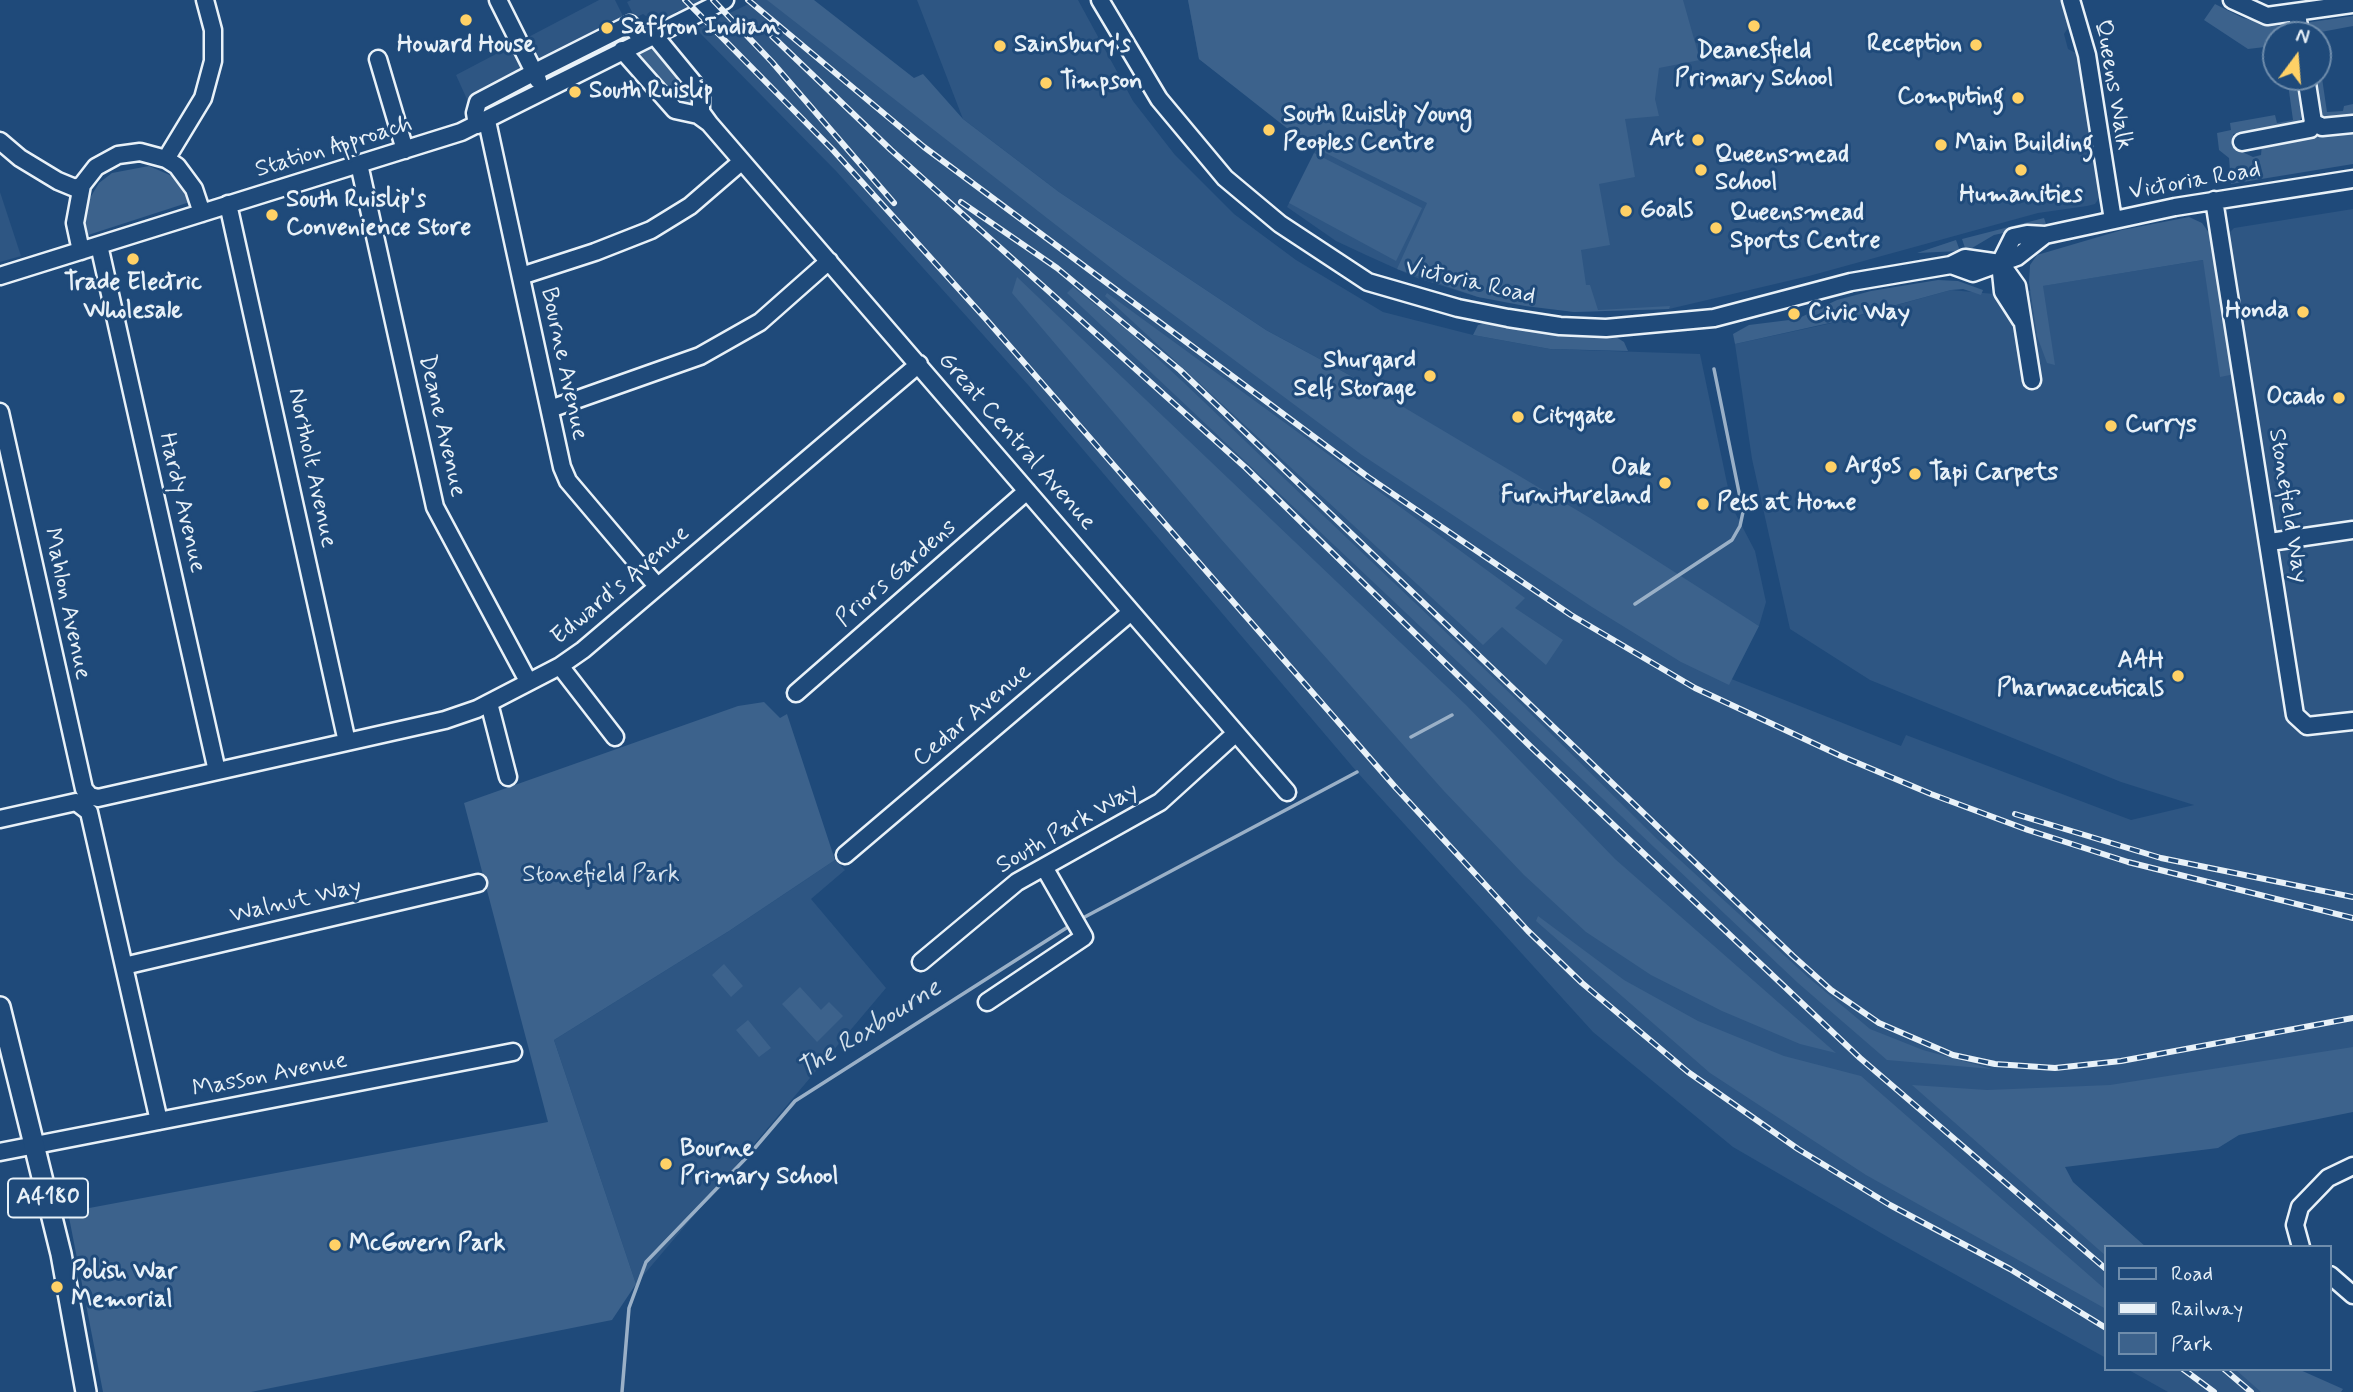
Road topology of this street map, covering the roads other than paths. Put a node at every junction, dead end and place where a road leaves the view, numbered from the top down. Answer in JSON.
{"nodes":[{"id":1,"x":205,"y":0,"type":"edge"},
{"id":2,"x":498,"y":0,"type":"edge"},
{"id":3,"x":725,"y":0,"type":"edge"},
{"id":4,"x":1100,"y":0,"type":"edge"},
{"id":5,"x":2071,"y":0,"type":"edge"},
{"id":6,"x":2232,"y":0,"type":"edge"},
{"id":7,"x":2353,"y":4,"type":"edge"},
{"id":8,"x":2297,"y":12,"type":"junction"},
{"id":9,"x":2298,"y":21,"type":"edge"},
{"id":10,"x":654,"y":34,"type":"junction"},
{"id":11,"x":622,"y":50,"type":"junction"},
{"id":12,"x":378,"y":59,"type":"dead end"},
{"id":13,"x":533,"y":73,"type":"junction"},
{"id":14,"x":2308,"y":91,"type":"edge"},
{"id":15,"x":544,"y":92,"type":"junction"},
{"id":16,"x":2313,"y":122,"type":"junction"},
{"id":17,"x":482,"y":123,"type":"junction"},
{"id":18,"x":709,"y":123,"type":"junction"},
{"id":19,"x":2353,"y":124,"type":"edge"},
{"id":20,"x":0,"y":141,"type":"edge"},
{"id":21,"x":2242,"y":142,"type":"dead end"},
{"id":22,"x":405,"y":150,"type":"junction"},
{"id":23,"x":166,"y":159,"type":"junction"},
{"id":24,"x":741,"y":162,"type":"junction"},
{"id":25,"x":359,"y":164,"type":"junction"},
{"id":26,"x":2353,"y":179,"type":"edge"},
{"id":27,"x":82,"y":185,"type":"junction"},
{"id":28,"x":2214,"y":200,"type":"junction"},
{"id":29,"x":228,"y":204,"type":"junction"},
{"id":30,"x":202,"y":213,"type":"junction"},
{"id":31,"x":2113,"y":220,"type":"junction"},
{"id":32,"x":99,"y":245,"type":"junction"},
{"id":33,"x":81,"y":251,"type":"junction"},
{"id":34,"x":829,"y":261,"type":"junction"},
{"id":35,"x":2000,"y":263,"type":"junction"},
{"id":36,"x":0,"y":276,"type":"edge"},
{"id":37,"x":521,"y":276,"type":"junction"},
{"id":38,"x":919,"y":364,"type":"junction"},
{"id":39,"x":2032,"y":380,"type":"dead end"},
{"id":40,"x":550,"y":409,"type":"junction"},
{"id":41,"x":0,"y":412,"type":"edge"},
{"id":42,"x":1027,"y":491,"type":"junction"},
{"id":43,"x":2353,"y":530,"type":"edge"},
{"id":44,"x":2270,"y":542,"type":"junction"},
{"id":45,"x":657,"y":586,"type":"junction"},
{"id":46,"x":1132,"y":612,"type":"junction"},
{"id":47,"x":560,"y":666,"type":"junction"},
{"id":48,"x":528,"y":681,"type":"junction"},
{"id":49,"x":796,"y":693,"type":"dead end"},
{"id":50,"x":489,"y":703,"type":"junction"},
{"id":51,"x":2353,"y":721,"type":"edge"},
{"id":52,"x":1236,"y":733,"type":"junction"},
{"id":53,"x":615,"y":737,"type":"dead end"},
{"id":54,"x":347,"y":742,"type":"junction"},
{"id":55,"x":217,"y":771,"type":"junction"},
{"id":56,"x":508,"y":777,"type":"dead end"},
{"id":57,"x":1287,"y":792,"type":"dead end"},
{"id":58,"x":94,"y":805,"type":"junction"},
{"id":59,"x":0,"y":819,"type":"edge"},
{"id":60,"x":845,"y":855,"type":"dead end"},
{"id":61,"x":1044,"y":867,"type":"junction"},
{"id":62,"x":478,"y":883,"type":"dead end"},
{"id":63,"x":921,"y":962,"type":"dead end"},
{"id":64,"x":124,"y":966,"type":"junction"},
{"id":65,"x":987,"y":1002,"type":"dead end"},
{"id":66,"x":0,"y":1007,"type":"edge"},
{"id":67,"x":513,"y":1052,"type":"dead end"},
{"id":68,"x":159,"y":1121,"type":"junction"},
{"id":69,"x":36,"y":1146,"type":"junction"},
{"id":70,"x":0,"y":1152,"type":"edge"},
{"id":71,"x":2353,"y":1166,"type":"edge"},
{"id":72,"x":2300,"y":1245,"type":"edge"},
{"id":73,"x":2332,"y":1277,"type":"edge"},
{"id":74,"x":2353,"y":1295,"type":"edge"},
{"id":75,"x":86,"y":1392,"type":"edge"}],
"edges":[{"from":1,"to":23,"type":"street"},
{"from":2,"to":13,"type":"street"},
{"from":3,"to":10,"type":"street","name":"Station Approach"},
{"from":4,"to":35,"type":"street","name":"Victoria Road"},
{"from":5,"to":31,"type":"street","name":"Queens Walk"},
{"from":6,"to":8,"type":"street"},
{"from":7,"to":8,"type":"street"},
{"from":8,"to":9,"type":"street"},
{"from":10,"to":11,"type":"street","name":"Station Approach"},
{"from":10,"to":13,"type":"street","name":"Great Central Avenue"},
{"from":10,"to":18,"type":"street","name":"Great Central Avenue"},
{"from":11,"to":15,"type":"street","name":"Station Approach"},
{"from":11,"to":18,"type":"street","name":"Great Central Avenue"},
{"from":12,"to":22,"type":"street"},
{"from":13,"to":15,"type":"street"},
{"from":13,"to":17,"type":"street"},
{"from":14,"to":16,"type":"street"},
{"from":15,"to":17,"type":"street","name":"Station Approach"},
{"from":16,"to":19,"type":"street"},
{"from":16,"to":21,"type":"street"},
{"from":17,"to":22,"type":"street","name":"Station Approach"},
{"from":17,"to":37,"type":"street","name":"Bourne Avenue"},
{"from":18,"to":24,"type":"street","name":"Great Central Avenue"},
{"from":20,"to":27,"type":"street"},
{"from":22,"to":25,"type":"street","name":"Station Approach"},
{"from":23,"to":27,"type":"street"},
{"from":23,"to":30,"type":"street"},
{"from":24,"to":34,"type":"street","name":"Great Central Avenue"},
{"from":24,"to":37,"type":"street"},
{"from":25,"to":29,"type":"street","name":"Station Approach"},
{"from":25,"to":48,"type":"street","name":"Deane Avenue"},
{"from":26,"to":28,"type":"street","name":"Victoria Road"},
{"from":27,"to":33,"type":"street"},
{"from":28,"to":31,"type":"street","name":"Victoria Road"},
{"from":28,"to":44,"type":"street","name":"Stonefield Way"},
{"from":29,"to":30,"type":"street","name":"Station Approach"},
{"from":29,"to":54,"type":"street","name":"Northolt Avenue"},
{"from":30,"to":32,"type":"street","name":"Station Approach"},
{"from":31,"to":35,"type":"street","name":"Victoria Road"},
{"from":32,"to":33,"type":"street","name":"Station Approach"},
{"from":32,"to":55,"type":"street","name":"Hardy Avenue"},
{"from":33,"to":36,"type":"street","name":"Station Approach"},
{"from":34,"to":38,"type":"street","name":"Great Central Avenue"},
{"from":34,"to":40,"type":"street"},
{"from":35,"to":39,"type":"street"},
{"from":37,"to":40,"type":"street","name":"Bourne Avenue"},
{"from":38,"to":42,"type":"street","name":"Great Central Avenue"},
{"from":38,"to":45,"type":"street","name":"Edward's Avenue"},
{"from":40,"to":45,"type":"street","name":"Bourne Avenue"},
{"from":41,"to":58,"type":"street","name":"Mahlon Avenue"},
{"from":42,"to":46,"type":"street","name":"Great Central Avenue"},
{"from":42,"to":49,"type":"street","name":"Priors Gardens"},
{"from":43,"to":44,"type":"street"},
{"from":44,"to":51,"type":"street","name":"Stonefield Way"},
{"from":45,"to":47,"type":"street","name":"Edward's Avenue"},
{"from":46,"to":52,"type":"street","name":"Great Central Avenue"},
{"from":46,"to":60,"type":"street","name":"Cedar Avenue"},
{"from":47,"to":48,"type":"street","name":"Edward's Avenue"},
{"from":47,"to":53,"type":"street"},
{"from":48,"to":50,"type":"street","name":"Edward's Avenue"},
{"from":50,"to":54,"type":"street","name":"Edward's Avenue"},
{"from":50,"to":56,"type":"street"},
{"from":52,"to":57,"type":"street","name":"Great Central Avenue"},
{"from":52,"to":61,"type":"street","name":"South Park Way"},
{"from":54,"to":55,"type":"street","name":"Edward's Avenue"},
{"from":55,"to":58,"type":"street","name":"Edward's Avenue"},
{"from":58,"to":59,"type":"street","name":"Edward's Avenue"},
{"from":58,"to":64,"type":"street","name":"Mahlon Avenue"},
{"from":61,"to":63,"type":"street","name":"South Park Way"},
{"from":61,"to":65,"type":"street"},
{"from":62,"to":64,"type":"street","name":"Walnut Way"},
{"from":64,"to":68,"type":"street","name":"Mahlon Avenue"},
{"from":66,"to":69,"type":"main road","number":"A4180"},
{"from":67,"to":68,"type":"street","name":"Masson Avenue"},
{"from":68,"to":69,"type":"street","name":"Masson Avenue"},
{"from":69,"to":70,"type":"street","name":"Masson Avenue"},
{"from":69,"to":75,"type":"main road","number":"A4180"},
{"from":71,"to":72,"type":"street"},
{"from":73,"to":74,"type":"street"}]}
